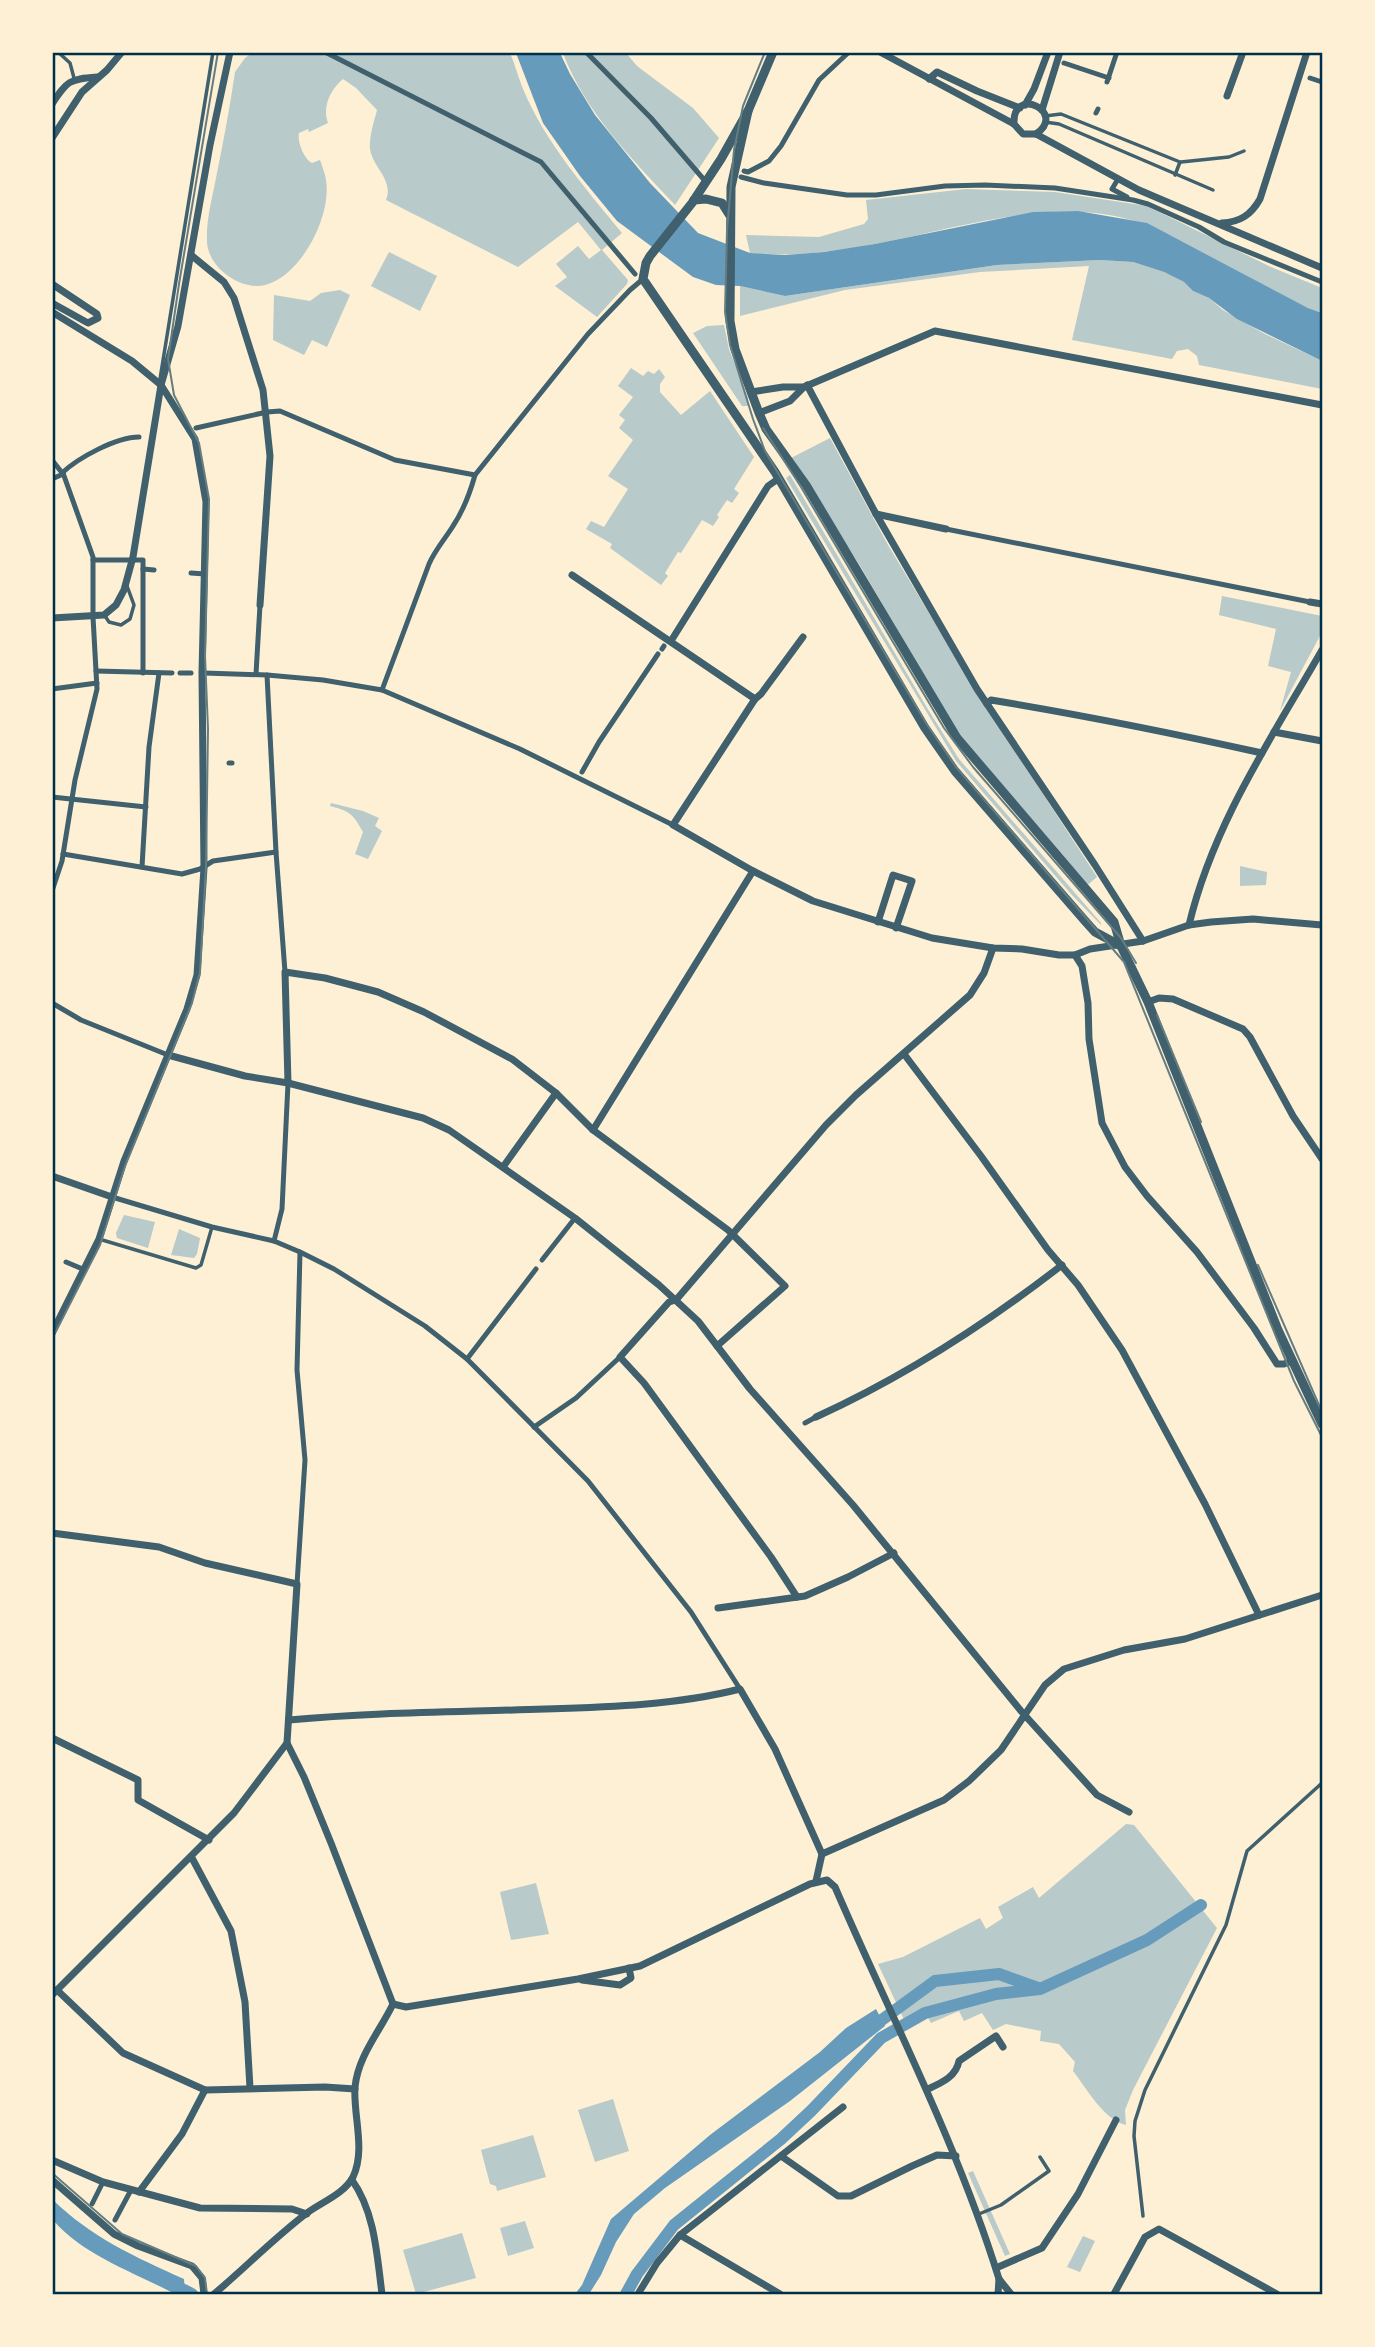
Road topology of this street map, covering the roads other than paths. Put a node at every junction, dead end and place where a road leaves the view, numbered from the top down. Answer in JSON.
{"nodes":[{"id":1,"x":58,"y":52,"type":"edge"},
{"id":2,"x":122,"y":52,"type":"edge"},
{"id":3,"x":213,"y":52,"type":"edge"},
{"id":4,"x":230,"y":52,"type":"edge"},
{"id":5,"x":325,"y":52,"type":"edge"},
{"id":6,"x":586,"y":52,"type":"edge"},
{"id":7,"x":773,"y":52,"type":"edge"},
{"id":8,"x":849,"y":52,"type":"edge"},
{"id":9,"x":880,"y":52,"type":"edge"},
{"id":10,"x":1048,"y":52,"type":"edge"},
{"id":11,"x":1060,"y":52,"type":"edge"},
{"id":12,"x":1242,"y":52,"type":"edge"},
{"id":13,"x":1307,"y":52,"type":"edge"},
{"id":14,"x":1117,"y":54,"type":"edge"},
{"id":15,"x":1064,"y":62,"type":"dead end"},
{"id":16,"x":97,"y":77,"type":"junction"},
{"id":17,"x":74,"y":78,"type":"junction"},
{"id":18,"x":1310,"y":78,"type":"dead end"},
{"id":19,"x":929,"y":79,"type":"junction"},
{"id":20,"x":1322,"y":82,"type":"edge"},
{"id":21,"x":1227,"y":96,"type":"dead end"},
{"id":22,"x":52,"y":104,"type":"edge"},
{"id":23,"x":1022,"y":106,"type":"junction"},
{"id":24,"x":748,"y":111,"type":"junction"},
{"id":25,"x":1044,"y":116,"type":"junction"},
{"id":26,"x":1014,"y":124,"type":"junction"},
{"id":27,"x":1036,"y":134,"type":"junction"},
{"id":28,"x":52,"y":138,"type":"edge"},
{"id":29,"x":1244,"y":151,"type":"dead end"},
{"id":30,"x":1180,"y":162,"type":"junction"},
{"id":31,"x":1175,"y":175,"type":"junction"},
{"id":32,"x":1118,"y":179,"type":"junction"},
{"id":33,"x":706,"y":182,"type":"junction"},
{"id":34,"x":1213,"y":190,"type":"dead end"},
{"id":35,"x":1133,"y":200,"type":"junction"},
{"id":36,"x":693,"y":201,"type":"junction"},
{"id":37,"x":730,"y":222,"type":"junction"},
{"id":38,"x":1219,"y":223,"type":"junction"},
{"id":39,"x":191,"y":255,"type":"junction"},
{"id":40,"x":1322,"y":268,"type":"edge"},
{"id":41,"x":639,"y":276,"type":"junction"},
{"id":42,"x":1322,"y":282,"type":"edge"},
{"id":43,"x":52,"y":284,"type":"edge"},
{"id":44,"x":52,"y":303,"type":"edge"},
{"id":45,"x":52,"y":312,"type":"edge"},
{"id":46,"x":161,"y":385,"type":"junction"},
{"id":47,"x":806,"y":386,"type":"junction"},
{"id":48,"x":751,"y":392,"type":"junction"},
{"id":49,"x":1322,"y":404,"type":"edge"},
{"id":50,"x":267,"y":412,"type":"junction"},
{"id":51,"x":759,"y":413,"type":"junction"},
{"id":52,"x":738,"y":415,"type":"junction"},
{"id":53,"x":196,"y":428,"type":"dead end"},
{"id":54,"x":139,"y":437,"type":"dead end"},
{"id":55,"x":52,"y":460,"type":"edge"},
{"id":56,"x":63,"y":473,"type":"junction"},
{"id":57,"x":475,"y":475,"type":"junction"},
{"id":58,"x":778,"y":479,"type":"junction"},
{"id":59,"x":52,"y":480,"type":"edge"},
{"id":60,"x":876,"y":514,"type":"junction"},
{"id":61,"x":946,"y":529,"type":"joint"},
{"id":62,"x":93,"y":559,"type":"junction"},
{"id":63,"x":132,"y":560,"type":"junction"},
{"id":64,"x":143,"y":569,"type":"junction"},
{"id":65,"x":154,"y":570,"type":"dead end"},
{"id":66,"x":191,"y":573,"type":"dead end"},
{"id":67,"x":205,"y":574,"type":"junction"},
{"id":68,"x":572,"y":575,"type":"dead end"},
{"id":69,"x":126,"y":583,"type":"junction"},
{"id":70,"x":1310,"y":602,"type":"joint"},
{"id":71,"x":1322,"y":604,"type":"edge"},
{"id":72,"x":260,"y":605,"type":"joint"},
{"id":73,"x":104,"y":615,"type":"junction"},
{"id":74,"x":90,"y":617,"type":"junction"},
{"id":75,"x":52,"y":618,"type":"edge"},
{"id":76,"x":803,"y":637,"type":"dead end"},
{"id":77,"x":664,"y":647,"type":"junction"},
{"id":78,"x":1322,"y":650,"type":"edge"},
{"id":79,"x":96,"y":671,"type":"junction"},
{"id":80,"x":146,"y":673,"type":"junction"},
{"id":81,"x":159,"y":673,"type":"junction"},
{"id":82,"x":191,"y":673,"type":"dead end"},
{"id":83,"x":204,"y":673,"type":"dead end"},
{"id":84,"x":256,"y":674,"type":"junction"},
{"id":85,"x":267,"y":675,"type":"junction"},
{"id":86,"x":97,"y":683,"type":"junction"},
{"id":87,"x":52,"y":689,"type":"edge"},
{"id":88,"x":382,"y":690,"type":"junction"},
{"id":89,"x":755,"y":699,"type":"junction"},
{"id":90,"x":987,"y":704,"type":"junction"},
{"id":91,"x":1274,"y":732,"type":"junction"},
{"id":92,"x":1322,"y":741,"type":"edge"},
{"id":93,"x":1262,"y":753,"type":"junction"},
{"id":94,"x":582,"y":772,"type":"dead end"},
{"id":95,"x":52,"y":797,"type":"edge"},
{"id":96,"x":72,"y":799,"type":"junction"},
{"id":97,"x":146,"y":807,"type":"junction"},
{"id":98,"x":673,"y":825,"type":"junction"},
{"id":99,"x":276,"y":852,"type":"junction"},
{"id":100,"x":62,"y":857,"type":"junction"},
{"id":101,"x":204,"y":867,"type":"junction"},
{"id":102,"x":145,"y":868,"type":"junction"},
{"id":103,"x":753,"y":871,"type":"junction"},
{"id":104,"x":52,"y":891,"type":"edge"},
{"id":105,"x":878,"y":922,"type":"junction"},
{"id":106,"x":1189,"y":925,"type":"junction"},
{"id":107,"x":1322,"y":925,"type":"edge"},
{"id":108,"x":897,"y":928,"type":"junction"},
{"id":109,"x":1143,"y":941,"type":"junction"},
{"id":110,"x":1121,"y":946,"type":"junction"},
{"id":111,"x":993,"y":948,"type":"junction"},
{"id":112,"x":1075,"y":955,"type":"junction"},
{"id":113,"x":285,"y":972,"type":"junction"},
{"id":114,"x":1148,"y":1002,"type":"junction"},
{"id":115,"x":52,"y":1003,"type":"edge"},
{"id":116,"x":904,"y":1054,"type":"junction"},
{"id":117,"x":168,"y":1055,"type":"junction"},
{"id":118,"x":288,"y":1083,"type":"junction"},
{"id":119,"x":556,"y":1093,"type":"junction"},
{"id":120,"x":593,"y":1130,"type":"junction"},
{"id":121,"x":1322,"y":1159,"type":"edge"},
{"id":122,"x":503,"y":1167,"type":"junction"},
{"id":123,"x":52,"y":1176,"type":"edge"},
{"id":124,"x":112,"y":1197,"type":"junction"},
{"id":125,"x":575,"y":1218,"type":"junction"},
{"id":126,"x":212,"y":1227,"type":"junction"},
{"id":127,"x":733,"y":1234,"type":"junction"},
{"id":128,"x":99,"y":1239,"type":"junction"},
{"id":129,"x":274,"y":1241,"type":"junction"},
{"id":130,"x":300,"y":1252,"type":"junction"},
{"id":131,"x":542,"y":1260,"type":"dead end"},
{"id":132,"x":65,"y":1262,"type":"dead end"},
{"id":133,"x":1062,"y":1265,"type":"junction"},
{"id":134,"x":536,"y":1269,"type":"dead end"},
{"id":135,"x":85,"y":1270,"type":"junction"},
{"id":136,"x":677,"y":1300,"type":"junction"},
{"id":137,"x":52,"y":1333,"type":"edge"},
{"id":138,"x":718,"y":1346,"type":"junction"},
{"id":139,"x":620,"y":1357,"type":"junction"},
{"id":140,"x":467,"y":1359,"type":"junction"},
{"id":141,"x":1292,"y":1361,"type":"junction"},
{"id":142,"x":816,"y":1417,"type":"joint"},
{"id":143,"x":806,"y":1423,"type":"dead end"},
{"id":144,"x":1322,"y":1424,"type":"edge"},
{"id":145,"x":534,"y":1427,"type":"junction"},
{"id":146,"x":52,"y":1532,"type":"edge"},
{"id":147,"x":894,"y":1553,"type":"junction"},
{"id":148,"x":297,"y":1584,"type":"junction"},
{"id":149,"x":1322,"y":1595,"type":"edge"},
{"id":150,"x":797,"y":1597,"type":"junction"},
{"id":151,"x":718,"y":1608,"type":"dead end"},
{"id":152,"x":1259,"y":1615,"type":"junction"},
{"id":153,"x":740,"y":1689,"type":"junction"},
{"id":154,"x":1024,"y":1713,"type":"junction"},
{"id":155,"x":289,"y":1720,"type":"junction"},
{"id":156,"x":52,"y":1738,"type":"edge"},
{"id":157,"x":287,"y":1743,"type":"junction"},
{"id":158,"x":1322,"y":1783,"type":"edge"},
{"id":159,"x":1129,"y":1812,"type":"dead end"},
{"id":160,"x":209,"y":1840,"type":"junction"},
{"id":161,"x":822,"y":1854,"type":"junction"},
{"id":162,"x":192,"y":1857,"type":"junction"},
{"id":163,"x":816,"y":1881,"type":"junction"},
{"id":164,"x":629,"y":1968,"type":"junction"},
{"id":165,"x":578,"y":1979,"type":"junction"},
{"id":166,"x":55,"y":1993,"type":"edge"},
{"id":167,"x":393,"y":2004,"type":"junction"},
{"id":168,"x":1003,"y":2047,"type":"dead end"},
{"id":169,"x":250,"y":2088,"type":"junction"},
{"id":170,"x":355,"y":2089,"type":"junction"},
{"id":171,"x":928,"y":2089,"type":"junction"},
{"id":172,"x":205,"y":2090,"type":"junction"},
{"id":173,"x":843,"y":2107,"type":"dead end"},
{"id":174,"x":1117,"y":2117,"type":"dead end"},
{"id":175,"x":781,"y":2156,"type":"junction"},
{"id":176,"x":956,"y":2156,"type":"junction"},
{"id":177,"x":1040,"y":2157,"type":"dead end"},
{"id":178,"x":52,"y":2160,"type":"edge"},
{"id":179,"x":52,"y":2180,"type":"edge"},
{"id":180,"x":352,"y":2180,"type":"junction"},
{"id":181,"x":103,"y":2182,"type":"junction"},
{"id":182,"x":135,"y":2191,"type":"junction"},
{"id":183,"x":92,"y":2204,"type":"dead end"},
{"id":184,"x":307,"y":2214,"type":"junction"},
{"id":185,"x":977,"y":2215,"type":"junction"},
{"id":186,"x":1143,"y":2216,"type":"dead end"},
{"id":187,"x":115,"y":2220,"type":"dead end"},
{"id":188,"x":680,"y":2235,"type":"junction"},
{"id":189,"x":996,"y":2268,"type":"junction"},
{"id":190,"x":999,"y":2279,"type":"junction"},
{"id":191,"x":216,"y":2293,"type":"edge"},
{"id":192,"x":204,"y":2294,"type":"edge"},
{"id":193,"x":382,"y":2294,"type":"edge"},
{"id":194,"x":638,"y":2294,"type":"edge"},
{"id":195,"x":780,"y":2294,"type":"edge"},
{"id":196,"x":998,"y":2294,"type":"edge"},
{"id":197,"x":1011,"y":2294,"type":"edge"},
{"id":198,"x":1114,"y":2294,"type":"edge"},
{"id":199,"x":1278,"y":2294,"type":"edge"}],
"edges":[{"from":1,"to":17,"type":"lane"},
{"from":2,"to":16,"type":"street"},
{"from":3,"to":46,"type":"lane"},
{"from":4,"to":39,"type":"street"},
{"from":5,"to":41,"type":"street"},
{"from":6,"to":33,"type":"street"},
{"from":7,"to":24,"type":"street"},
{"from":8,"to":35,"type":"street"},
{"from":9,"to":19,"type":"street"},
{"from":10,"to":23,"type":"street"},
{"from":11,"to":25,"type":"street"},
{"from":12,"to":21,"type":"street"},
{"from":13,"to":38,"type":"street"},
{"from":14,"to":15,"type":"street"},
{"from":16,"to":17,"type":"street"},
{"from":16,"to":28,"type":"street"},
{"from":17,"to":22,"type":"street"},
{"from":18,"to":20,"type":"street"},
{"from":19,"to":23,"type":"street"},
{"from":19,"to":26,"type":"street"},
{"from":23,"to":25,"type":"street"},
{"from":23,"to":26,"type":"street"},
{"from":24,"to":33,"type":"street"},
{"from":24,"to":37,"type":"street"},
{"from":25,"to":27,"type":"street"},
{"from":25,"to":30,"type":"lane"},
{"from":25,"to":31,"type":"lane"},
{"from":26,"to":27,"type":"street"},
{"from":27,"to":32,"type":"street"},
{"from":29,"to":30,"type":"lane"},
{"from":30,"to":31,"type":"lane"},
{"from":31,"to":34,"type":"lane"},
{"from":32,"to":35,"type":"street"},
{"from":32,"to":38,"type":"street"},
{"from":33,"to":36,"type":"street"},
{"from":35,"to":42,"type":"street"},
{"from":36,"to":37,"type":"street"},
{"from":36,"to":41,"type":"street"},
{"from":37,"to":48,"type":"street"},
{"from":38,"to":40,"type":"street"},
{"from":39,"to":46,"type":"street"},
{"from":39,"to":50,"type":"street"},
{"from":41,"to":52,"type":"street"},
{"from":41,"to":57,"type":"street"},
{"from":43,"to":44,"type":"street"},
{"from":45,"to":46,"type":"street"},
{"from":46,"to":63,"type":"street"},
{"from":46,"to":67,"type":"street"},
{"from":47,"to":48,"type":"street"},
{"from":47,"to":49,"type":"street"},
{"from":47,"to":51,"type":"street"},
{"from":47,"to":60,"type":"street"},
{"from":48,"to":51,"type":"street"},
{"from":50,"to":53,"type":"street"},
{"from":50,"to":57,"type":"street"},
{"from":50,"to":72,"type":"street"},
{"from":51,"to":52,"type":"street"},
{"from":51,"to":110,"type":"street"},
{"from":52,"to":58,"type":"street"},
{"from":54,"to":56,"type":"street"},
{"from":55,"to":56,"type":"street"},
{"from":56,"to":59,"type":"street"},
{"from":56,"to":62,"type":"street"},
{"from":57,"to":88,"type":"street"},
{"from":58,"to":77,"type":"street"},
{"from":58,"to":110,"type":"street"},
{"from":60,"to":61,"type":"street"},
{"from":60,"to":90,"type":"street"},
{"from":61,"to":70,"type":"street"},
{"from":62,"to":63,"type":"street"},
{"from":62,"to":74,"type":"street"},
{"from":63,"to":64,"type":"street"},
{"from":63,"to":69,"type":"street"},
{"from":64,"to":65,"type":"street"},
{"from":64,"to":80,"type":"street"},
{"from":66,"to":67,"type":"street"},
{"from":67,"to":101,"type":"street"},
{"from":68,"to":77,"type":"street"},
{"from":69,"to":73,"type":"street"},
{"from":69,"to":73,"type":"lane"},
{"from":70,"to":71,"type":"street"},
{"from":72,"to":84,"type":"street"},
{"from":73,"to":74,"type":"street"},
{"from":74,"to":75,"type":"street"},
{"from":74,"to":79,"type":"street"},
{"from":76,"to":89,"type":"street"},
{"from":77,"to":89,"type":"street"},
{"from":77,"to":94,"type":"street"},
{"from":78,"to":91,"type":"street"},
{"from":79,"to":80,"type":"street"},
{"from":79,"to":86,"type":"street"},
{"from":80,"to":81,"type":"street"},
{"from":81,"to":82,"type":"street"},
{"from":81,"to":97,"type":"street"},
{"from":83,"to":84,"type":"street"},
{"from":84,"to":85,"type":"street"},
{"from":85,"to":88,"type":"street"},
{"from":85,"to":99,"type":"street"},
{"from":86,"to":87,"type":"street"},
{"from":86,"to":96,"type":"street"},
{"from":88,"to":98,"type":"street"},
{"from":89,"to":98,"type":"street"},
{"from":90,"to":93,"type":"street"},
{"from":90,"to":109,"type":"street"},
{"from":91,"to":92,"type":"street"},
{"from":91,"to":93,"type":"street"},
{"from":93,"to":106,"type":"street"},
{"from":95,"to":96,"type":"street"},
{"from":96,"to":97,"type":"street"},
{"from":96,"to":100,"type":"street"},
{"from":97,"to":102,"type":"street"},
{"from":98,"to":103,"type":"street"},
{"from":99,"to":101,"type":"street"},
{"from":99,"to":113,"type":"street"},
{"from":100,"to":102,"type":"street"},
{"from":100,"to":104,"type":"street"},
{"from":101,"to":102,"type":"street"},
{"from":101,"to":117,"type":"street"},
{"from":103,"to":105,"type":"street"},
{"from":103,"to":120,"type":"street"},
{"from":105,"to":108,"type":"street"},
{"from":105,"to":108,"type":"street"},
{"from":106,"to":107,"type":"street"},
{"from":106,"to":109,"type":"street"},
{"from":108,"to":111,"type":"street"},
{"from":109,"to":110,"type":"street"},
{"from":110,"to":112,"type":"street"},
{"from":110,"to":114,"type":"street"},
{"from":111,"to":112,"type":"street"},
{"from":111,"to":116,"type":"street"},
{"from":112,"to":141,"type":"street"},
{"from":113,"to":118,"type":"street"},
{"from":113,"to":119,"type":"street"},
{"from":114,"to":121,"type":"street"},
{"from":114,"to":141,"type":"street"},
{"from":115,"to":117,"type":"street"},
{"from":116,"to":127,"type":"street"},
{"from":116,"to":133,"type":"street"},
{"from":117,"to":118,"type":"street"},
{"from":117,"to":124,"type":"street"},
{"from":118,"to":122,"type":"street"},
{"from":118,"to":129,"type":"street"},
{"from":119,"to":120,"type":"street"},
{"from":119,"to":122,"type":"street"},
{"from":120,"to":127,"type":"street"},
{"from":122,"to":125,"type":"street"},
{"from":123,"to":124,"type":"street"},
{"from":124,"to":126,"type":"street"},
{"from":124,"to":128,"type":"street"},
{"from":125,"to":131,"type":"street"},
{"from":125,"to":136,"type":"street"},
{"from":126,"to":128,"type":"lane"},
{"from":126,"to":129,"type":"street"},
{"from":127,"to":136,"type":"street"},
{"from":127,"to":138,"type":"street"},
{"from":128,"to":135,"type":"street"},
{"from":129,"to":130,"type":"street"},
{"from":130,"to":140,"type":"street"},
{"from":130,"to":148,"type":"street"},
{"from":132,"to":135,"type":"street"},
{"from":133,"to":142,"type":"street"},
{"from":133,"to":152,"type":"street"},
{"from":134,"to":140,"type":"street"},
{"from":135,"to":137,"type":"street"},
{"from":136,"to":138,"type":"street"},
{"from":136,"to":139,"type":"street"},
{"from":138,"to":147,"type":"street"},
{"from":139,"to":145,"type":"street"},
{"from":139,"to":150,"type":"street"},
{"from":140,"to":145,"type":"street"},
{"from":141,"to":144,"type":"street"},
{"from":142,"to":143,"type":"street"},
{"from":145,"to":153,"type":"street"},
{"from":146,"to":148,"type":"street"},
{"from":147,"to":150,"type":"street"},
{"from":147,"to":154,"type":"street"},
{"from":148,"to":155,"type":"street"},
{"from":149,"to":152,"type":"street"},
{"from":150,"to":151,"type":"street"},
{"from":152,"to":154,"type":"street"},
{"from":153,"to":155,"type":"street"},
{"from":153,"to":161,"type":"street"},
{"from":154,"to":159,"type":"street"},
{"from":154,"to":161,"type":"street"},
{"from":155,"to":157,"type":"street"},
{"from":156,"to":160,"type":"street"},
{"from":157,"to":160,"type":"street"},
{"from":157,"to":167,"type":"street"},
{"from":158,"to":186,"type":"lane"},
{"from":160,"to":162,"type":"street"},
{"from":161,"to":163,"type":"street"},
{"from":162,"to":166,"type":"street"},
{"from":162,"to":169,"type":"street"},
{"from":163,"to":164,"type":"street"},
{"from":163,"to":171,"type":"street"},
{"from":164,"to":165,"type":"street"},
{"from":164,"to":165,"type":"street"},
{"from":165,"to":167,"type":"street"},
{"from":166,"to":172,"type":"street"},
{"from":167,"to":170,"type":"street"},
{"from":168,"to":171,"type":"street"},
{"from":169,"to":170,"type":"street"},
{"from":169,"to":172,"type":"street"},
{"from":170,"to":180,"type":"street"},
{"from":171,"to":176,"type":"street"},
{"from":172,"to":182,"type":"street"},
{"from":173,"to":175,"type":"street"},
{"from":174,"to":189,"type":"street"},
{"from":175,"to":176,"type":"street"},
{"from":175,"to":188,"type":"street"},
{"from":176,"to":185,"type":"street"},
{"from":177,"to":185,"type":"lane"},
{"from":178,"to":181,"type":"street"},
{"from":179,"to":192,"type":"street"},
{"from":180,"to":184,"type":"street"},
{"from":180,"to":193,"type":"street"},
{"from":181,"to":182,"type":"street"},
{"from":181,"to":183,"type":"street"},
{"from":182,"to":184,"type":"street"},
{"from":182,"to":187,"type":"street"},
{"from":184,"to":191,"type":"street"},
{"from":185,"to":189,"type":"street"},
{"from":188,"to":194,"type":"street"},
{"from":188,"to":195,"type":"street"},
{"from":189,"to":190,"type":"street"},
{"from":190,"to":196,"type":"street"},
{"from":190,"to":197,"type":"street"},
{"from":198,"to":199,"type":"street"}]}
